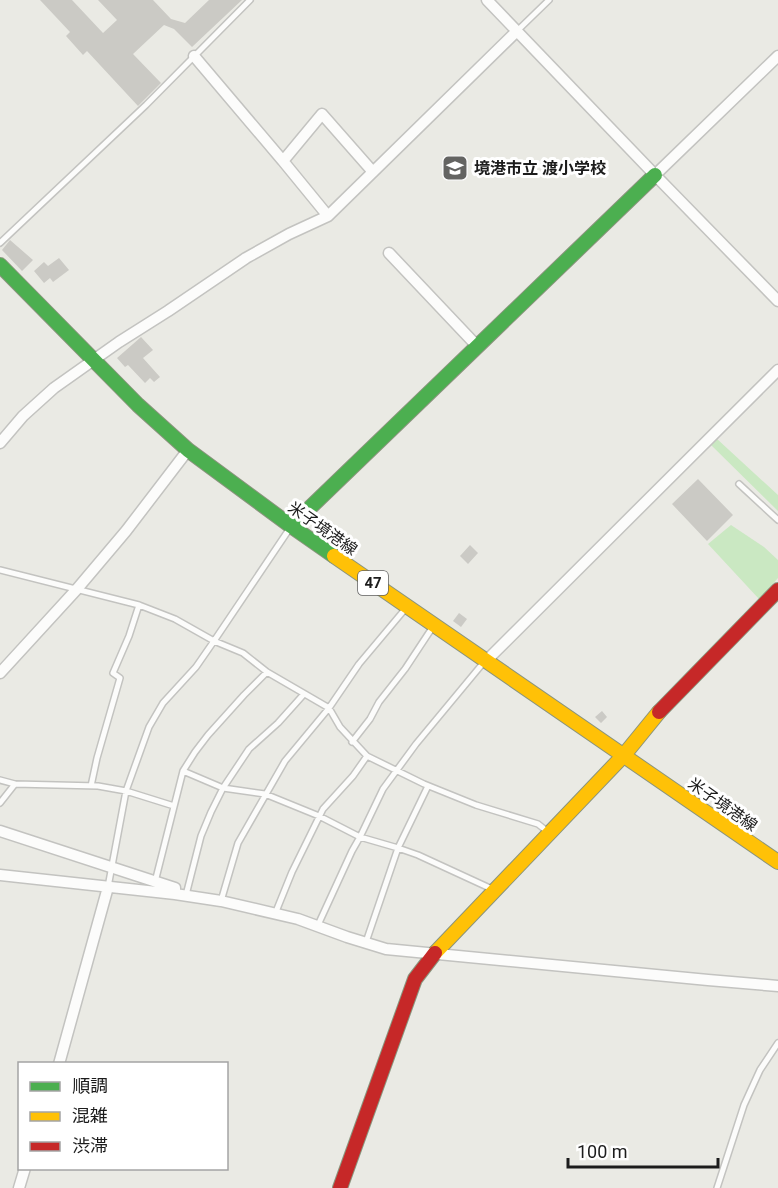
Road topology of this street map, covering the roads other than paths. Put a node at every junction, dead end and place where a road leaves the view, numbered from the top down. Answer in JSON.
{"nodes":[{"id":1,"x":250,"y":0,"type":"edge"},
{"id":2,"x":487,"y":0,"type":"edge"},
{"id":3,"x":549,"y":0,"type":"edge"},
{"id":4,"x":517,"y":31,"type":"junction"},
{"id":5,"x":194,"y":56,"type":"junction"},
{"id":6,"x":778,"y":56,"type":"edge"},
{"id":7,"x":283,"y":160,"type":"junction"},
{"id":8,"x":373,"y":172,"type":"junction"},
{"id":9,"x":654,"y":175,"type":"junction"},
{"id":10,"x":328,"y":216,"type":"junction"},
{"id":11,"x":0,"y":243,"type":"edge"},
{"id":12,"x":389,"y":253,"type":"dead end"},
{"id":13,"x":0,"y":265,"type":"edge"},
{"id":14,"x":778,"y":301,"type":"edge"},
{"id":15,"x":477,"y":346,"type":"junction"},
{"id":16,"x":93,"y":360,"type":"junction"},
{"id":17,"x":778,"y":370,"type":"edge"},
{"id":18,"x":0,"y":443,"type":"edge"},
{"id":19,"x":188,"y":450,"type":"junction"},
{"id":20,"x":739,"y":484,"type":"dead end"},
{"id":21,"x":778,"y":520,"type":"edge"},
{"id":22,"x":291,"y":526,"type":"junction"},
{"id":23,"x":0,"y":570,"type":"edge"},
{"id":24,"x":77,"y":589,"type":"junction"},
{"id":25,"x":778,"y":590,"type":"edge"},
{"id":26,"x":139,"y":605,"type":"junction"},
{"id":27,"x":407,"y":607,"type":"junction"},
{"id":28,"x":434,"y":625,"type":"junction"},
{"id":29,"x":214,"y":641,"type":"junction"},
{"id":30,"x":486,"y":661,"type":"junction"},
{"id":31,"x":267,"y":672,"type":"junction"},
{"id":32,"x":0,"y":673,"type":"edge"},
{"id":33,"x":304,"y":694,"type":"junction"},
{"id":34,"x":329,"y":708,"type":"junction"},
{"id":35,"x":352,"y":741,"type":"junction"},
{"id":36,"x":624,"y":755,"type":"junction"},
{"id":37,"x":367,"y":756,"type":"junction"},
{"id":38,"x":183,"y":771,"type":"junction"},
{"id":39,"x":396,"y":771,"type":"junction"},
{"id":40,"x":0,"y":780,"type":"edge"},
{"id":41,"x":15,"y":784,"type":"junction"},
{"id":42,"x":91,"y":786,"type":"junction"},
{"id":43,"x":428,"y":786,"type":"junction"},
{"id":44,"x":223,"y":788,"type":"junction"},
{"id":45,"x":126,"y":790,"type":"junction"},
{"id":46,"x":265,"y":794,"type":"junction"},
{"id":47,"x":0,"y":803,"type":"edge"},
{"id":48,"x":174,"y":807,"type":"junction"},
{"id":49,"x":319,"y":816,"type":"junction"},
{"id":50,"x":0,"y":831,"type":"edge"},
{"id":51,"x":550,"y":833,"type":"junction"},
{"id":52,"x":360,"y":837,"type":"junction"},
{"id":53,"x":398,"y":848,"type":"junction"},
{"id":54,"x":778,"y":862,"type":"edge"},
{"id":55,"x":112,"y":868,"type":"junction"},
{"id":56,"x":0,"y":875,"type":"edge"},
{"id":57,"x":155,"y":882,"type":"junction"},
{"id":58,"x":108,"y":887,"type":"junction"},
{"id":59,"x":495,"y":891,"type":"junction"},
{"id":60,"x":180,"y":894,"type":"junction"},
{"id":61,"x":221,"y":901,"type":"junction"},
{"id":62,"x":275,"y":914,"type":"junction"},
{"id":63,"x":318,"y":925,"type":"junction"},
{"id":64,"x":366,"y":942,"type":"junction"},
{"id":65,"x":434,"y":954,"type":"junction"},
{"id":66,"x":778,"y":986,"type":"edge"},
{"id":67,"x":778,"y":1043,"type":"edge"},
{"id":68,"x":60,"y":1062,"type":"edge"},
{"id":69,"x":24,"y":1170,"type":"edge"},
{"id":70,"x":19,"y":1188,"type":"edge"},
{"id":71,"x":340,"y":1188,"type":"edge"},
{"id":72,"x":717,"y":1188,"type":"edge"}],
"edges":[{"from":1,"to":5,"type":"lane"},
{"from":2,"to":4,"type":"street"},
{"from":3,"to":4,"type":"lane"},
{"from":4,"to":8,"type":"street"},
{"from":4,"to":9,"type":"street"},
{"from":5,"to":7,"type":"street"},
{"from":5,"to":11,"type":"lane"},
{"from":6,"to":9,"type":"street"},
{"from":7,"to":8,"type":"street"},
{"from":7,"to":10,"type":"street"},
{"from":8,"to":10,"type":"street"},
{"from":9,"to":14,"type":"street"},
{"from":9,"to":15,"type":"street"},
{"from":10,"to":16,"type":"street"},
{"from":12,"to":15,"type":"street"},
{"from":13,"to":16,"type":"street","name":"米子境港線","number":"47"},
{"from":15,"to":22,"type":"street"},
{"from":16,"to":18,"type":"street"},
{"from":16,"to":19,"type":"street","name":"米子境港線","number":"47"},
{"from":17,"to":30,"type":"street"},
{"from":19,"to":22,"type":"street","name":"米子境港線","number":"47"},
{"from":19,"to":24,"type":"street"},
{"from":20,"to":21,"type":"lane"},
{"from":22,"to":27,"type":"street","name":"米子境港線","number":"47"},
{"from":22,"to":29,"type":"lane"},
{"from":23,"to":24,"type":"lane"},
{"from":24,"to":26,"type":"lane"},
{"from":24,"to":32,"type":"street"},
{"from":25,"to":36,"type":"street"},
{"from":26,"to":29,"type":"lane"},
{"from":26,"to":42,"type":"lane"},
{"from":27,"to":28,"type":"street","name":"米子境港線","number":"47"},
{"from":27,"to":34,"type":"lane"},
{"from":28,"to":30,"type":"street","name":"米子境港線","number":"47"},
{"from":28,"to":35,"type":"lane"},
{"from":29,"to":31,"type":"lane"},
{"from":29,"to":45,"type":"lane"},
{"from":30,"to":36,"type":"street","name":"米子境港線","number":"47"},
{"from":30,"to":39,"type":"lane"},
{"from":31,"to":33,"type":"lane"},
{"from":31,"to":38,"type":"lane"},
{"from":33,"to":34,"type":"lane"},
{"from":33,"to":44,"type":"lane"},
{"from":34,"to":35,"type":"lane"},
{"from":34,"to":46,"type":"lane"},
{"from":35,"to":37,"type":"lane"},
{"from":36,"to":51,"type":"street"},
{"from":36,"to":54,"type":"street","name":"米子境港線","number":"47"},
{"from":37,"to":39,"type":"lane"},
{"from":37,"to":49,"type":"lane"},
{"from":38,"to":44,"type":"lane"},
{"from":38,"to":48,"type":"lane"},
{"from":39,"to":43,"type":"lane"},
{"from":39,"to":52,"type":"lane"},
{"from":40,"to":41,"type":"lane"},
{"from":41,"to":42,"type":"lane"},
{"from":41,"to":47,"type":"lane"},
{"from":42,"to":45,"type":"lane"},
{"from":43,"to":51,"type":"lane"},
{"from":43,"to":53,"type":"lane"},
{"from":44,"to":46,"type":"lane"},
{"from":44,"to":60,"type":"lane"},
{"from":45,"to":48,"type":"lane"},
{"from":45,"to":55,"type":"lane"},
{"from":46,"to":49,"type":"lane"},
{"from":46,"to":61,"type":"lane"},
{"from":48,"to":57,"type":"lane"},
{"from":49,"to":52,"type":"lane"},
{"from":49,"to":62,"type":"lane"},
{"from":50,"to":55,"type":"street"},
{"from":51,"to":59,"type":"street"},
{"from":52,"to":53,"type":"lane"},
{"from":52,"to":63,"type":"lane"},
{"from":53,"to":59,"type":"lane"},
{"from":53,"to":64,"type":"lane"},
{"from":55,"to":57,"type":"street"},
{"from":55,"to":58,"type":"lane"},
{"from":56,"to":58,"type":"street"},
{"from":57,"to":60,"type":"street"},
{"from":58,"to":60,"type":"street"},
{"from":58,"to":68,"type":"street"},
{"from":59,"to":65,"type":"street"},
{"from":60,"to":61,"type":"street"},
{"from":61,"to":62,"type":"street"},
{"from":62,"to":63,"type":"street"},
{"from":63,"to":64,"type":"street"},
{"from":64,"to":65,"type":"street"},
{"from":65,"to":66,"type":"street"},
{"from":65,"to":71,"type":"street"},
{"from":67,"to":72,"type":"lane"},
{"from":69,"to":70,"type":"street"}]}
